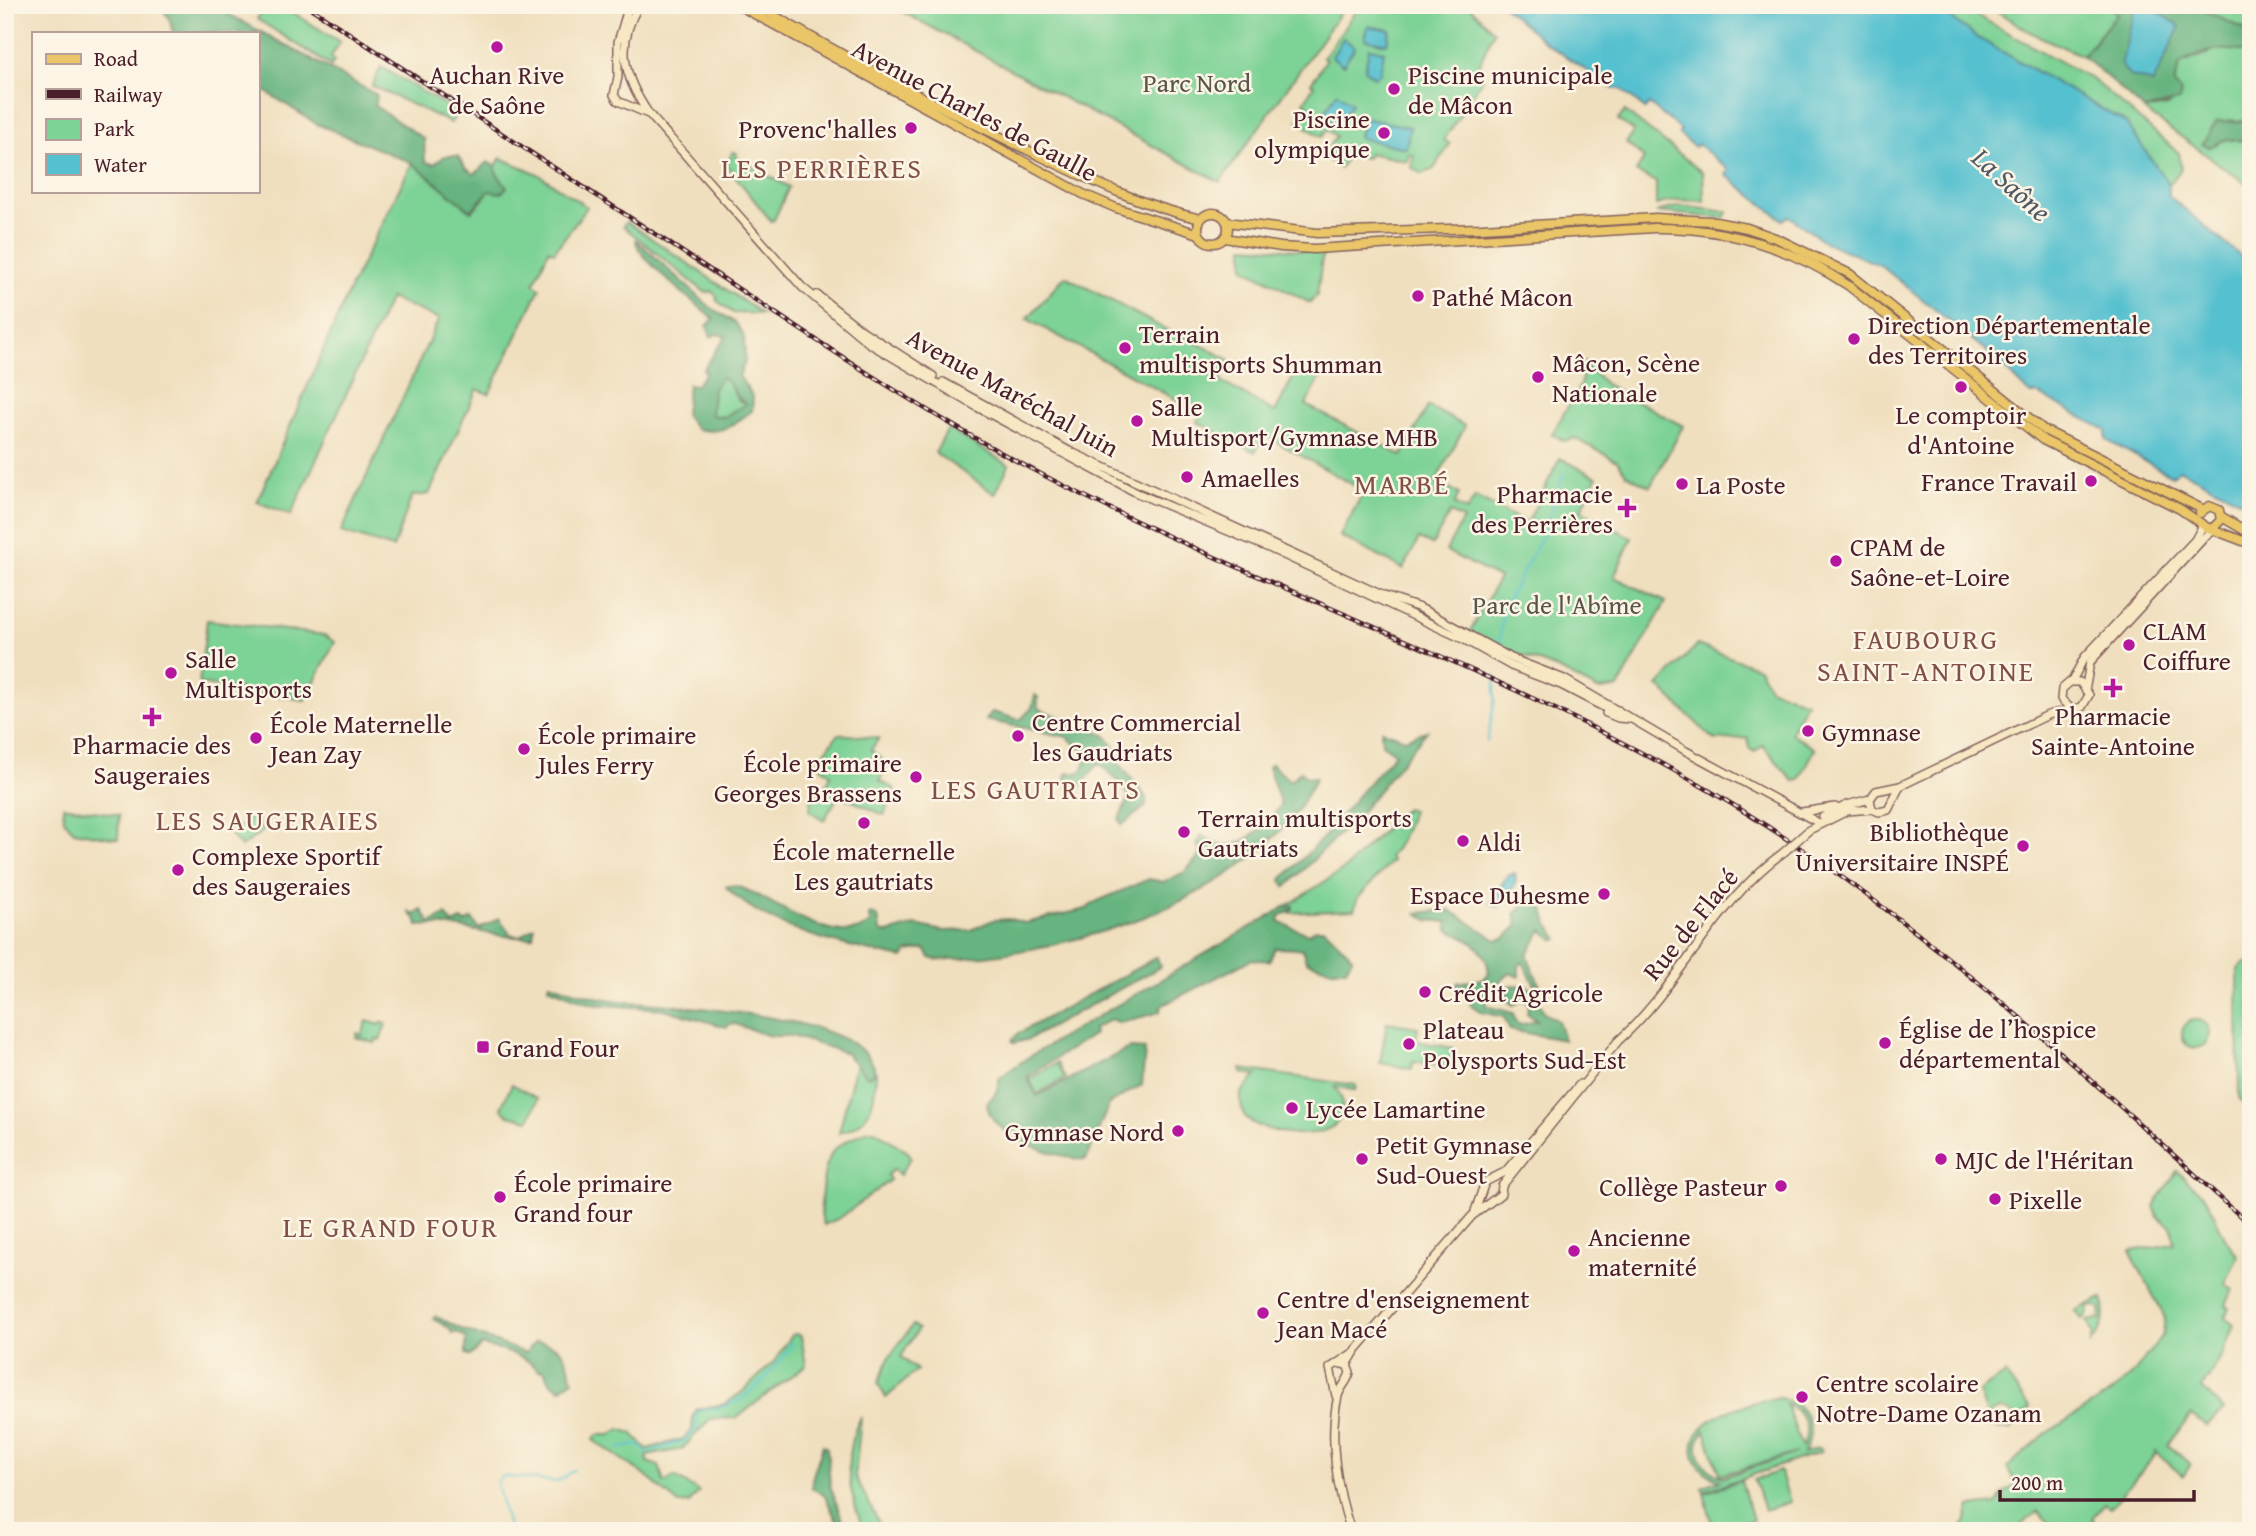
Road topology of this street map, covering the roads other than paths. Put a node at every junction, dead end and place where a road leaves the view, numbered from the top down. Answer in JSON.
{"nodes":[{"id":1,"x":629,"y":5,"type":"edge"},
{"id":2,"x":639,"y":5,"type":"edge"},
{"id":3,"x":738,"y":5,"type":"edge"},
{"id":4,"x":756,"y":5,"type":"edge"},
{"id":5,"x":616,"y":86,"type":"junction"},
{"id":6,"x":632,"y":88,"type":"junction"},
{"id":7,"x":624,"y":103,"type":"junction"},
{"id":8,"x":649,"y":114,"type":"junction"},
{"id":9,"x":1201,"y":219,"type":"junction"},
{"id":10,"x":1227,"y":222,"type":"junction"},
{"id":11,"x":1199,"y":234,"type":"junction"},
{"id":12,"x":1225,"y":238,"type":"junction"},
{"id":13,"x":799,"y":282,"type":"junction"},
{"id":14,"x":2202,"y":509,"type":"junction"},
{"id":15,"x":2222,"y":517,"type":"junction"},
{"id":16,"x":2201,"y":522,"type":"junction"},
{"id":17,"x":2213,"y":528,"type":"junction"},
{"id":18,"x":2251,"y":534,"type":"edge"},
{"id":19,"x":2251,"y":544,"type":"edge"},
{"id":20,"x":1367,"y":594,"type":"junction"},
{"id":21,"x":1409,"y":605,"type":"junction"},
{"id":22,"x":1416,"y":619,"type":"junction"},
{"id":23,"x":2072,"y":681,"type":"junction"},
{"id":24,"x":1549,"y":682,"type":"junction"},
{"id":25,"x":2086,"y":686,"type":"junction"},
{"id":26,"x":2062,"y":699,"type":"junction"},
{"id":27,"x":2070,"y":708,"type":"junction"},
{"id":28,"x":1617,"y":709,"type":"junction"},
{"id":29,"x":2048,"y":715,"type":"junction"},
{"id":30,"x":1632,"y":719,"type":"junction"},
{"id":31,"x":1900,"y":786,"type":"junction"},
{"id":32,"x":1885,"y":791,"type":"junction"},
{"id":33,"x":1870,"y":799,"type":"junction"},
{"id":34,"x":1892,"y":800,"type":"junction"},
{"id":35,"x":1847,"y":805,"type":"junction"},
{"id":36,"x":1872,"y":809,"type":"junction"},
{"id":37,"x":1801,"y":812,"type":"junction"},
{"id":38,"x":1818,"y":822,"type":"junction"},
{"id":39,"x":1609,"y":1053,"type":"junction"},
{"id":40,"x":1495,"y":1179,"type":"junction"},
{"id":41,"x":1502,"y":1186,"type":"junction"},
{"id":42,"x":1483,"y":1192,"type":"junction"},
{"id":43,"x":1495,"y":1199,"type":"junction"},
{"id":44,"x":1472,"y":1216,"type":"junction"},
{"id":45,"x":1356,"y":1350,"type":"junction"},
{"id":46,"x":1337,"y":1363,"type":"junction"},
{"id":47,"x":1347,"y":1365,"type":"junction"},
{"id":48,"x":1339,"y":1383,"type":"junction"},
{"id":49,"x":1351,"y":1531,"type":"edge"}],
"edges":[{"from":1,"to":5,"type":"main road"},
{"from":2,"to":6,"type":"main road","name":"Avenue Maréchal Juin"},
{"from":3,"to":11,"type":"main road","name":"Avenue Charles de Gaulle"},
{"from":4,"to":9,"type":"main road","name":"Avenue Charles de Gaulle"},
{"from":5,"to":6,"type":"main road"},
{"from":5,"to":7,"type":"main road"},
{"from":6,"to":7,"type":"main road"},
{"from":6,"to":8,"type":"main road","name":"Avenue Maréchal Juin"},
{"from":7,"to":8,"type":"main road","name":"Avenue Maréchal Juin"},
{"from":8,"to":13,"type":"main road","name":"Avenue Maréchal Juin"},
{"from":9,"to":10,"type":"main road"},
{"from":9,"to":11,"type":"main road"},
{"from":10,"to":12,"type":"main road"},
{"from":10,"to":14,"type":"main road"},
{"from":11,"to":12,"type":"main road"},
{"from":12,"to":16,"type":"main road"},
{"from":13,"to":20,"type":"main road","name":"Avenue Maréchal Juin"},
{"from":13,"to":21,"type":"main road","name":"Avenue Maréchal Juin"},
{"from":14,"to":15,"type":"main road"},
{"from":14,"to":16,"type":"main road"},
{"from":15,"to":17,"type":"main road"},
{"from":15,"to":18,"type":"main road"},
{"from":16,"to":17,"type":"main road"},
{"from":16,"to":23,"type":"main road"},
{"from":17,"to":19,"type":"main road"},
{"from":17,"to":25,"type":"main road"},
{"from":20,"to":21,"type":"main road","name":"Avenue Maréchal Juin"},
{"from":20,"to":22,"type":"main road","name":"Avenue Maréchal Juin"},
{"from":21,"to":22,"type":"main road"},
{"from":21,"to":28,"type":"main road","name":"Avenue Maréchal Juin"},
{"from":22,"to":24,"type":"main road","name":"Avenue Maréchal Juin"},
{"from":23,"to":25,"type":"main road"},
{"from":23,"to":26,"type":"main road"},
{"from":24,"to":28,"type":"main road","name":"Avenue Maréchal Juin"},
{"from":24,"to":30,"type":"main road"},
{"from":25,"to":27,"type":"main road"},
{"from":26,"to":27,"type":"main road"},
{"from":26,"to":29,"type":"main road","name":"Rue de Flacé"},
{"from":27,"to":29,"type":"main road","name":"Rue de Flacé"},
{"from":28,"to":30,"type":"main road"},
{"from":29,"to":31,"type":"main road","name":"Rue de Flacé"},
{"from":30,"to":37,"type":"main road"},
{"from":31,"to":32,"type":"main road","name":"Rue de Flacé"},
{"from":31,"to":34,"type":"main road"},
{"from":32,"to":33,"type":"main road","name":"Rue de Flacé"},
{"from":32,"to":34,"type":"main road"},
{"from":33,"to":35,"type":"main road","name":"Rue de Flacé"},
{"from":33,"to":36,"type":"main road"},
{"from":34,"to":36,"type":"main road","name":"Rue de Flacé"},
{"from":35,"to":37,"type":"main road","name":"Rue de Flacé"},
{"from":35,"to":38,"type":"main road","name":"Rue de Flacé"},
{"from":36,"to":38,"type":"main road","name":"Rue de Flacé"},
{"from":37,"to":38,"type":"main road"},
{"from":38,"to":39,"type":"main road","name":"Rue de Flacé","bridge":true},
{"from":39,"to":40,"type":"main road","name":"Rue de Flacé"},
{"from":39,"to":41,"type":"main road","name":"Rue de Flacé"},
{"from":40,"to":41,"type":"main road"},
{"from":40,"to":42,"type":"main road"},
{"from":41,"to":43,"type":"main road"},
{"from":42,"to":43,"type":"main road"},
{"from":42,"to":44,"type":"main road"},
{"from":43,"to":44,"type":"main road"},
{"from":44,"to":45,"type":"main road"},
{"from":45,"to":46,"type":"main road"},
{"from":45,"to":47,"type":"main road"},
{"from":46,"to":47,"type":"main road"},
{"from":46,"to":48,"type":"main road"},
{"from":47,"to":48,"type":"main road"},
{"from":48,"to":49,"type":"main road"}]}
